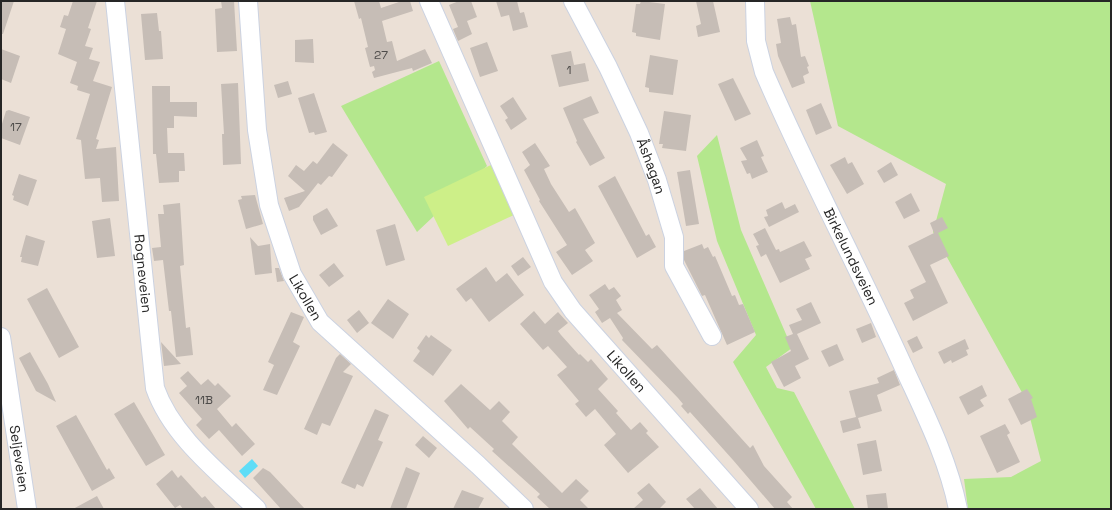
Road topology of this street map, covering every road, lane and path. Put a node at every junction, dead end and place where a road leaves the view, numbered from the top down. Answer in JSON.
{"nodes":[{"id":1,"x":115,"y":1,"type":"edge"},
{"id":2,"x":248,"y":1,"type":"edge"},
{"id":3,"x":429,"y":1,"type":"edge"},
{"id":4,"x":573,"y":1,"type":"edge"},
{"id":5,"x":755,"y":1,"type":"edge"},
{"id":6,"x":712,"y":336,"type":"dead end"},
{"id":7,"x":1,"y":337,"type":"edge"},
{"id":8,"x":27,"y":509,"type":"edge"},
{"id":9,"x":257,"y":509,"type":"edge"},
{"id":10,"x":524,"y":509,"type":"edge"},
{"id":11,"x":748,"y":509,"type":"edge"},
{"id":12,"x":958,"y":509,"type":"edge"}],
"edges":[{"from":1,"to":9,"type":"street","name":"Rogneveien"},
{"from":2,"to":10,"type":"street","name":"Likollen"},
{"from":3,"to":11,"type":"street","name":"Likollen"},
{"from":4,"to":6,"type":"street","name":"Åshagan"},
{"from":5,"to":12,"type":"street","name":"Birkelundsveien"},
{"from":7,"to":8,"type":"street","name":"Seljeveien"}]}
